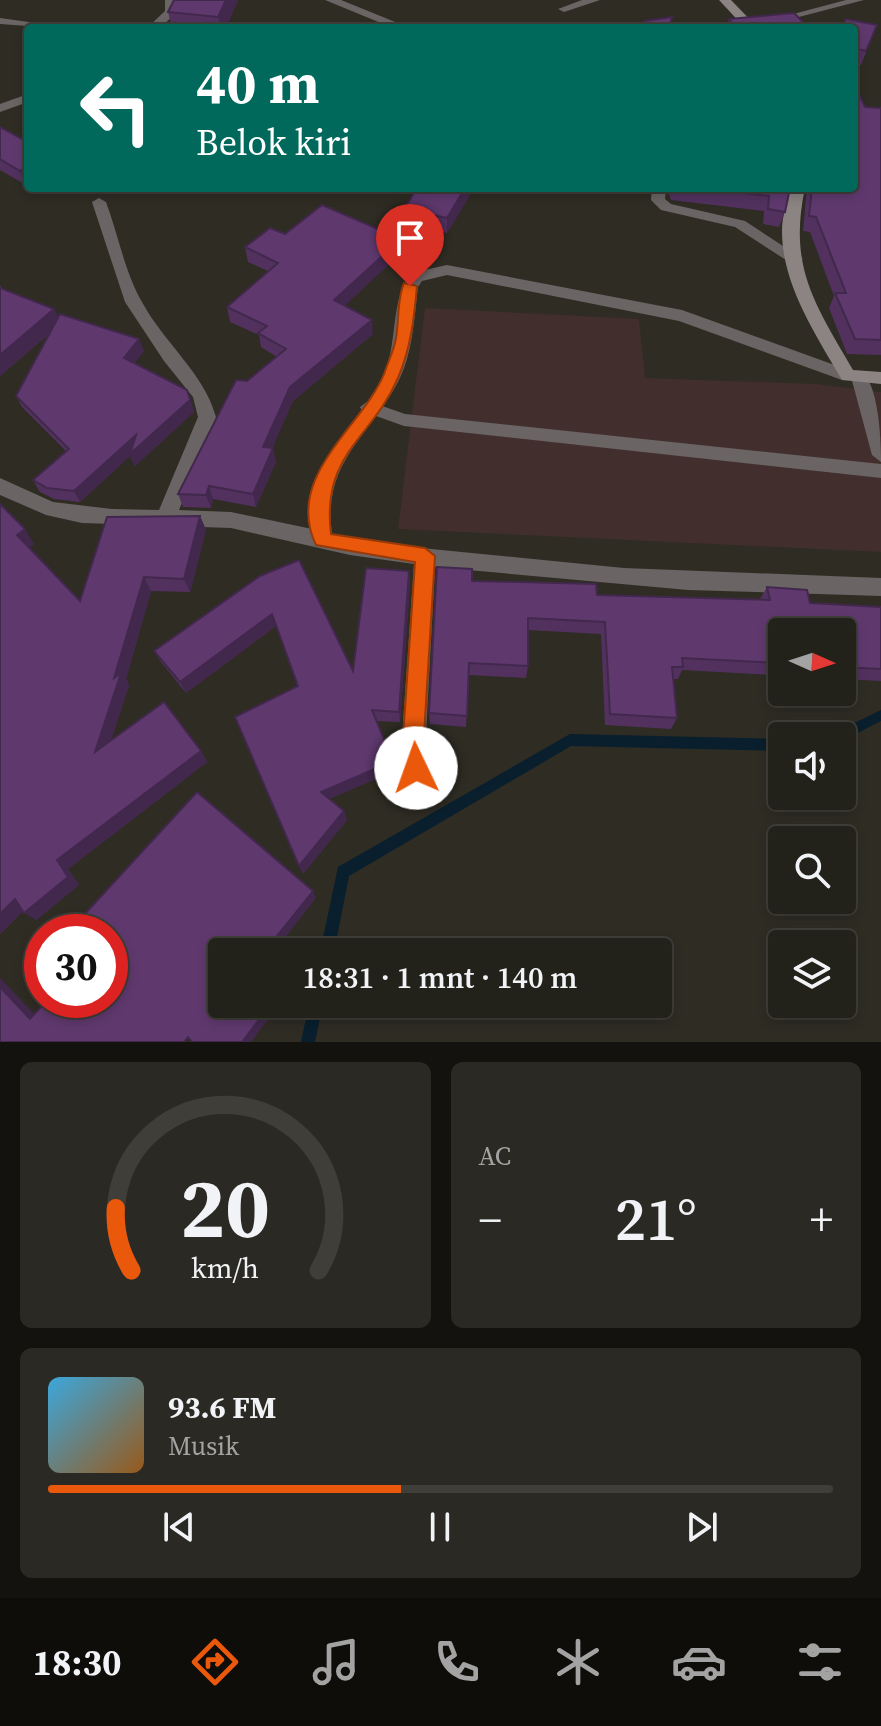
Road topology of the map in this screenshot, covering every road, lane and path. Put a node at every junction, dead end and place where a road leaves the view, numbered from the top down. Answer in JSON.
{"nodes":[{"id":1,"x":171,"y":0,"type":"edge"},
{"id":2,"x":331,"y":0,"type":"edge"},
{"id":3,"x":594,"y":0,"type":"edge"},
{"id":4,"x":725,"y":0,"type":"edge"},
{"id":5,"x":859,"y":0,"type":"edge"},
{"id":6,"x":564,"y":9,"type":"dead end"},
{"id":7,"x":0,"y":21,"type":"edge"},
{"id":8,"x":24,"y":24,"type":"edge"},
{"id":9,"x":158,"y":24,"type":"edge"},
{"id":10,"x":394,"y":24,"type":"edge"},
{"id":11,"x":748,"y":24,"type":"edge"},
{"id":12,"x":763,"y":24,"type":"edge"},
{"id":13,"x":24,"y":99,"type":"edge"},
{"id":14,"x":0,"y":108,"type":"edge"},
{"id":15,"x":659,"y":192,"type":"edge"},
{"id":16,"x":797,"y":192,"type":"edge"},
{"id":17,"x":99,"y":202,"type":"dead end"},
{"id":18,"x":795,"y":259,"type":"junction"},
{"id":19,"x":854,"y":376,"type":"junction"},
{"id":20,"x":881,"y":378,"type":"edge"},
{"id":21,"x":368,"y":407,"type":"junction"},
{"id":22,"x":881,"y":455,"type":"edge"},
{"id":23,"x":881,"y":471,"type":"edge"},
{"id":24,"x":0,"y":486,"type":"edge"},
{"id":25,"x":166,"y":516,"type":"junction"},
{"id":26,"x":323,"y":540,"type":"junction"},
{"id":27,"x":425,"y":556,"type":"junction"},
{"id":28,"x":881,"y":587,"type":"edge"},
{"id":29,"x":429,"y":786,"type":"dead end"}],
"edges":[{"from":1,"to":9,"type":"street"},
{"from":2,"to":10,"type":"street"},
{"from":3,"to":6,"type":"street"},
{"from":4,"to":11,"type":"street"},
{"from":5,"to":12,"type":"lane"},
{"from":7,"to":8,"type":"lane"},
{"from":13,"to":14,"type":"street"},
{"from":15,"to":18,"type":"street"},
{"from":16,"to":18,"type":"street"},
{"from":17,"to":25,"type":"street"},
{"from":18,"to":19,"type":"street"},
{"from":19,"to":20,"type":"street"},
{"from":19,"to":21,"type":"street"},
{"from":19,"to":22,"type":"lane"},
{"from":21,"to":23,"type":"lane"},
{"from":21,"to":26,"type":"street"},
{"from":24,"to":25,"type":"street"},
{"from":25,"to":26,"type":"street"},
{"from":26,"to":27,"type":"street"},
{"from":27,"to":28,"type":"street"},
{"from":27,"to":29,"type":"street"}]}
